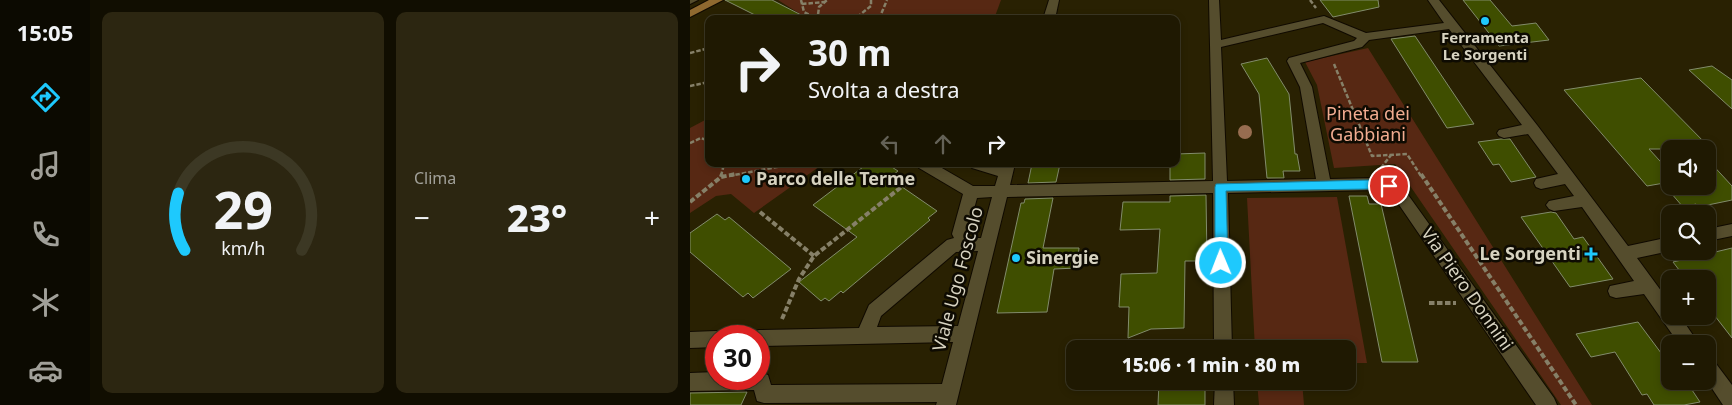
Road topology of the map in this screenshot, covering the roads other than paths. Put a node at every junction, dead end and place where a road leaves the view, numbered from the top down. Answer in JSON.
{"nodes":[{"id":1,"x":718,"y":0,"type":"edge"},
{"id":2,"x":1054,"y":0,"type":"edge"},
{"id":3,"x":1216,"y":0,"type":"edge"},
{"id":4,"x":1433,"y":0,"type":"edge"},
{"id":5,"x":690,"y":14,"type":"edge"},
{"id":6,"x":1050,"y":15,"type":"edge"},
{"id":7,"x":1453,"y":25,"type":"junction"},
{"id":8,"x":1365,"y":37,"type":"junction"},
{"id":9,"x":1211,"y":40,"type":"junction"},
{"id":10,"x":1532,"y":128,"type":"junction"},
{"id":11,"x":1504,"y":133,"type":"dead end"},
{"id":12,"x":929,"y":167,"type":"edge"},
{"id":13,"x":1007,"y":168,"type":"edge"},
{"id":14,"x":1569,"y":178,"type":"junction"},
{"id":15,"x":1541,"y":183,"type":"dead end"},
{"id":16,"x":1324,"y":185,"type":"junction"},
{"id":17,"x":1220,"y":187,"type":"junction"},
{"id":18,"x":1002,"y":190,"type":"junction"},
{"id":19,"x":971,"y":192,"type":"junction"},
{"id":20,"x":1585,"y":201,"type":"junction"},
{"id":21,"x":1554,"y":205,"type":"dead end"},
{"id":22,"x":1732,"y":230,"type":"edge"},
{"id":23,"x":960,"y":234,"type":"dead end"},
{"id":24,"x":1716,"y":234,"type":"edge"},
{"id":25,"x":988,"y":244,"type":"junction"},
{"id":26,"x":1661,"y":246,"type":"edge"},
{"id":27,"x":1624,"y":254,"type":"junction"},
{"id":28,"x":1648,"y":286,"type":"junction"},
{"id":29,"x":1616,"y":291,"type":"dead end"},
{"id":30,"x":964,"y":334,"type":"junction"},
{"id":31,"x":865,"y":335,"type":"junction"},
{"id":32,"x":1683,"y":335,"type":"edge"},
{"id":33,"x":770,"y":338,"type":"edge"},
{"id":34,"x":705,"y":339,"type":"edge"},
{"id":35,"x":690,"y":340,"type":"edge"},
{"id":36,"x":1223,"y":340,"type":"edge"},
{"id":37,"x":1716,"y":379,"type":"edge"},
{"id":38,"x":690,"y":382,"type":"edge"},
{"id":39,"x":1224,"y":390,"type":"edge"},
{"id":40,"x":948,"y":399,"type":"edge"},
{"id":41,"x":1732,"y":401,"type":"edge"},
{"id":42,"x":1224,"y":405,"type":"edge"},
{"id":43,"x":1547,"y":405,"type":"edge"}],
"edges":[{"from":1,"to":5,"type":"main road"},
{"from":2,"to":6,"type":"street"},
{"from":3,"to":9,"type":"street"},
{"from":4,"to":7,"type":"street"},
{"from":7,"to":8,"type":"street"},
{"from":7,"to":10,"type":"street"},
{"from":8,"to":9,"type":"street"},
{"from":8,"to":16,"type":"street"},
{"from":9,"to":17,"type":"street"},
{"from":10,"to":11,"type":"street"},
{"from":10,"to":14,"type":"street"},
{"from":12,"to":19,"type":"street"},
{"from":13,"to":18,"type":"street","name":"Viale Ugo Foscolo"},
{"from":14,"to":15,"type":"street"},
{"from":14,"to":20,"type":"street"},
{"from":16,"to":17,"type":"street","name":"Via Piero Donnini"},
{"from":16,"to":43,"type":"street","name":"Via Piero Donnini"},
{"from":17,"to":18,"type":"street","name":"Via Piero Donnini"},
{"from":17,"to":36,"type":"street"},
{"from":18,"to":19,"type":"street","name":"Via Piero Donnini"},
{"from":18,"to":25,"type":"street","name":"Viale Ugo Foscolo"},
{"from":19,"to":23,"type":"street"},
{"from":20,"to":21,"type":"street"},
{"from":20,"to":27,"type":"street"},
{"from":22,"to":24,"type":"street"},
{"from":25,"to":30,"type":"street","name":"Viale Ugo Foscolo"},
{"from":25,"to":31,"type":"street"},
{"from":26,"to":27,"type":"street"},
{"from":27,"to":28,"type":"street"},
{"from":28,"to":29,"type":"street"},
{"from":28,"to":32,"type":"street"},
{"from":30,"to":31,"type":"street"},
{"from":30,"to":40,"type":"street","name":"Viale Ugo Foscolo"},
{"from":31,"to":33,"type":"street"},
{"from":34,"to":35,"type":"street"},
{"from":37,"to":41,"type":"street"},
{"from":38,"to":40,"type":"street"},
{"from":39,"to":42,"type":"street"}]}
